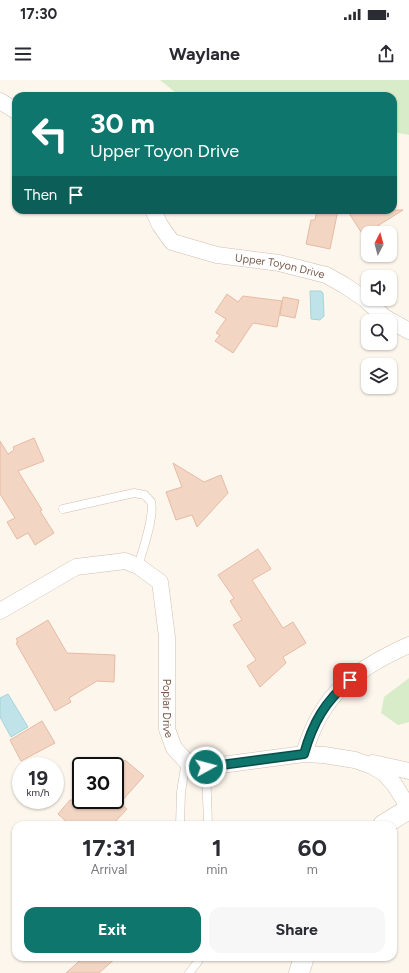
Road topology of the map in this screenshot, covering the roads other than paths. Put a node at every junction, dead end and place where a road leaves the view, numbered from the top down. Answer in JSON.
{"nodes":[{"id":1,"x":0,"y":102,"type":"edge"},
{"id":2,"x":12,"y":109,"type":"edge"},
{"id":3,"x":155,"y":214,"type":"edge"},
{"id":4,"x":409,"y":331,"type":"edge"},
{"id":5,"x":63,"y":509,"type":"dead end"},
{"id":6,"x":138,"y":566,"type":"junction"},
{"id":7,"x":0,"y":611,"type":"edge"},
{"id":8,"x":409,"y":645,"type":"edge"},
{"id":9,"x":304,"y":754,"type":"junction"},
{"id":10,"x":355,"y":760,"type":"junction"},
{"id":11,"x":186,"y":761,"type":"junction"},
{"id":12,"x":206,"y":767,"type":"junction"},
{"id":13,"x":409,"y":771,"type":"edge"},
{"id":14,"x":409,"y":809,"type":"edge"},
{"id":15,"x":180,"y":821,"type":"edge"},
{"id":16,"x":208,"y":821,"type":"edge"},
{"id":17,"x":390,"y":821,"type":"edge"},
{"id":18,"x":198,"y":961,"type":"edge"},
{"id":19,"x":303,"y":961,"type":"edge"},
{"id":20,"x":189,"y":973,"type":"edge"},
{"id":21,"x":300,"y":973,"type":"edge"}],
"edges":[{"from":1,"to":2,"type":"street"},
{"from":3,"to":4,"type":"street","name":"Upper Toyon Drive"},
{"from":5,"to":6,"type":"lane"},
{"from":6,"to":7,"type":"street","name":"Poplar Drive"},
{"from":6,"to":11,"type":"street","name":"Poplar Drive"},
{"from":8,"to":9,"type":"street"},
{"from":9,"to":10,"type":"street"},
{"from":9,"to":12,"type":"street"},
{"from":10,"to":13,"type":"street"},
{"from":10,"to":14,"type":"street"},
{"from":11,"to":12,"type":"street"},
{"from":11,"to":15,"type":"lane"},
{"from":12,"to":16,"type":"lane"},
{"from":14,"to":17,"type":"street"},
{"from":18,"to":20,"type":"lane"},
{"from":19,"to":21,"type":"street"}]}
